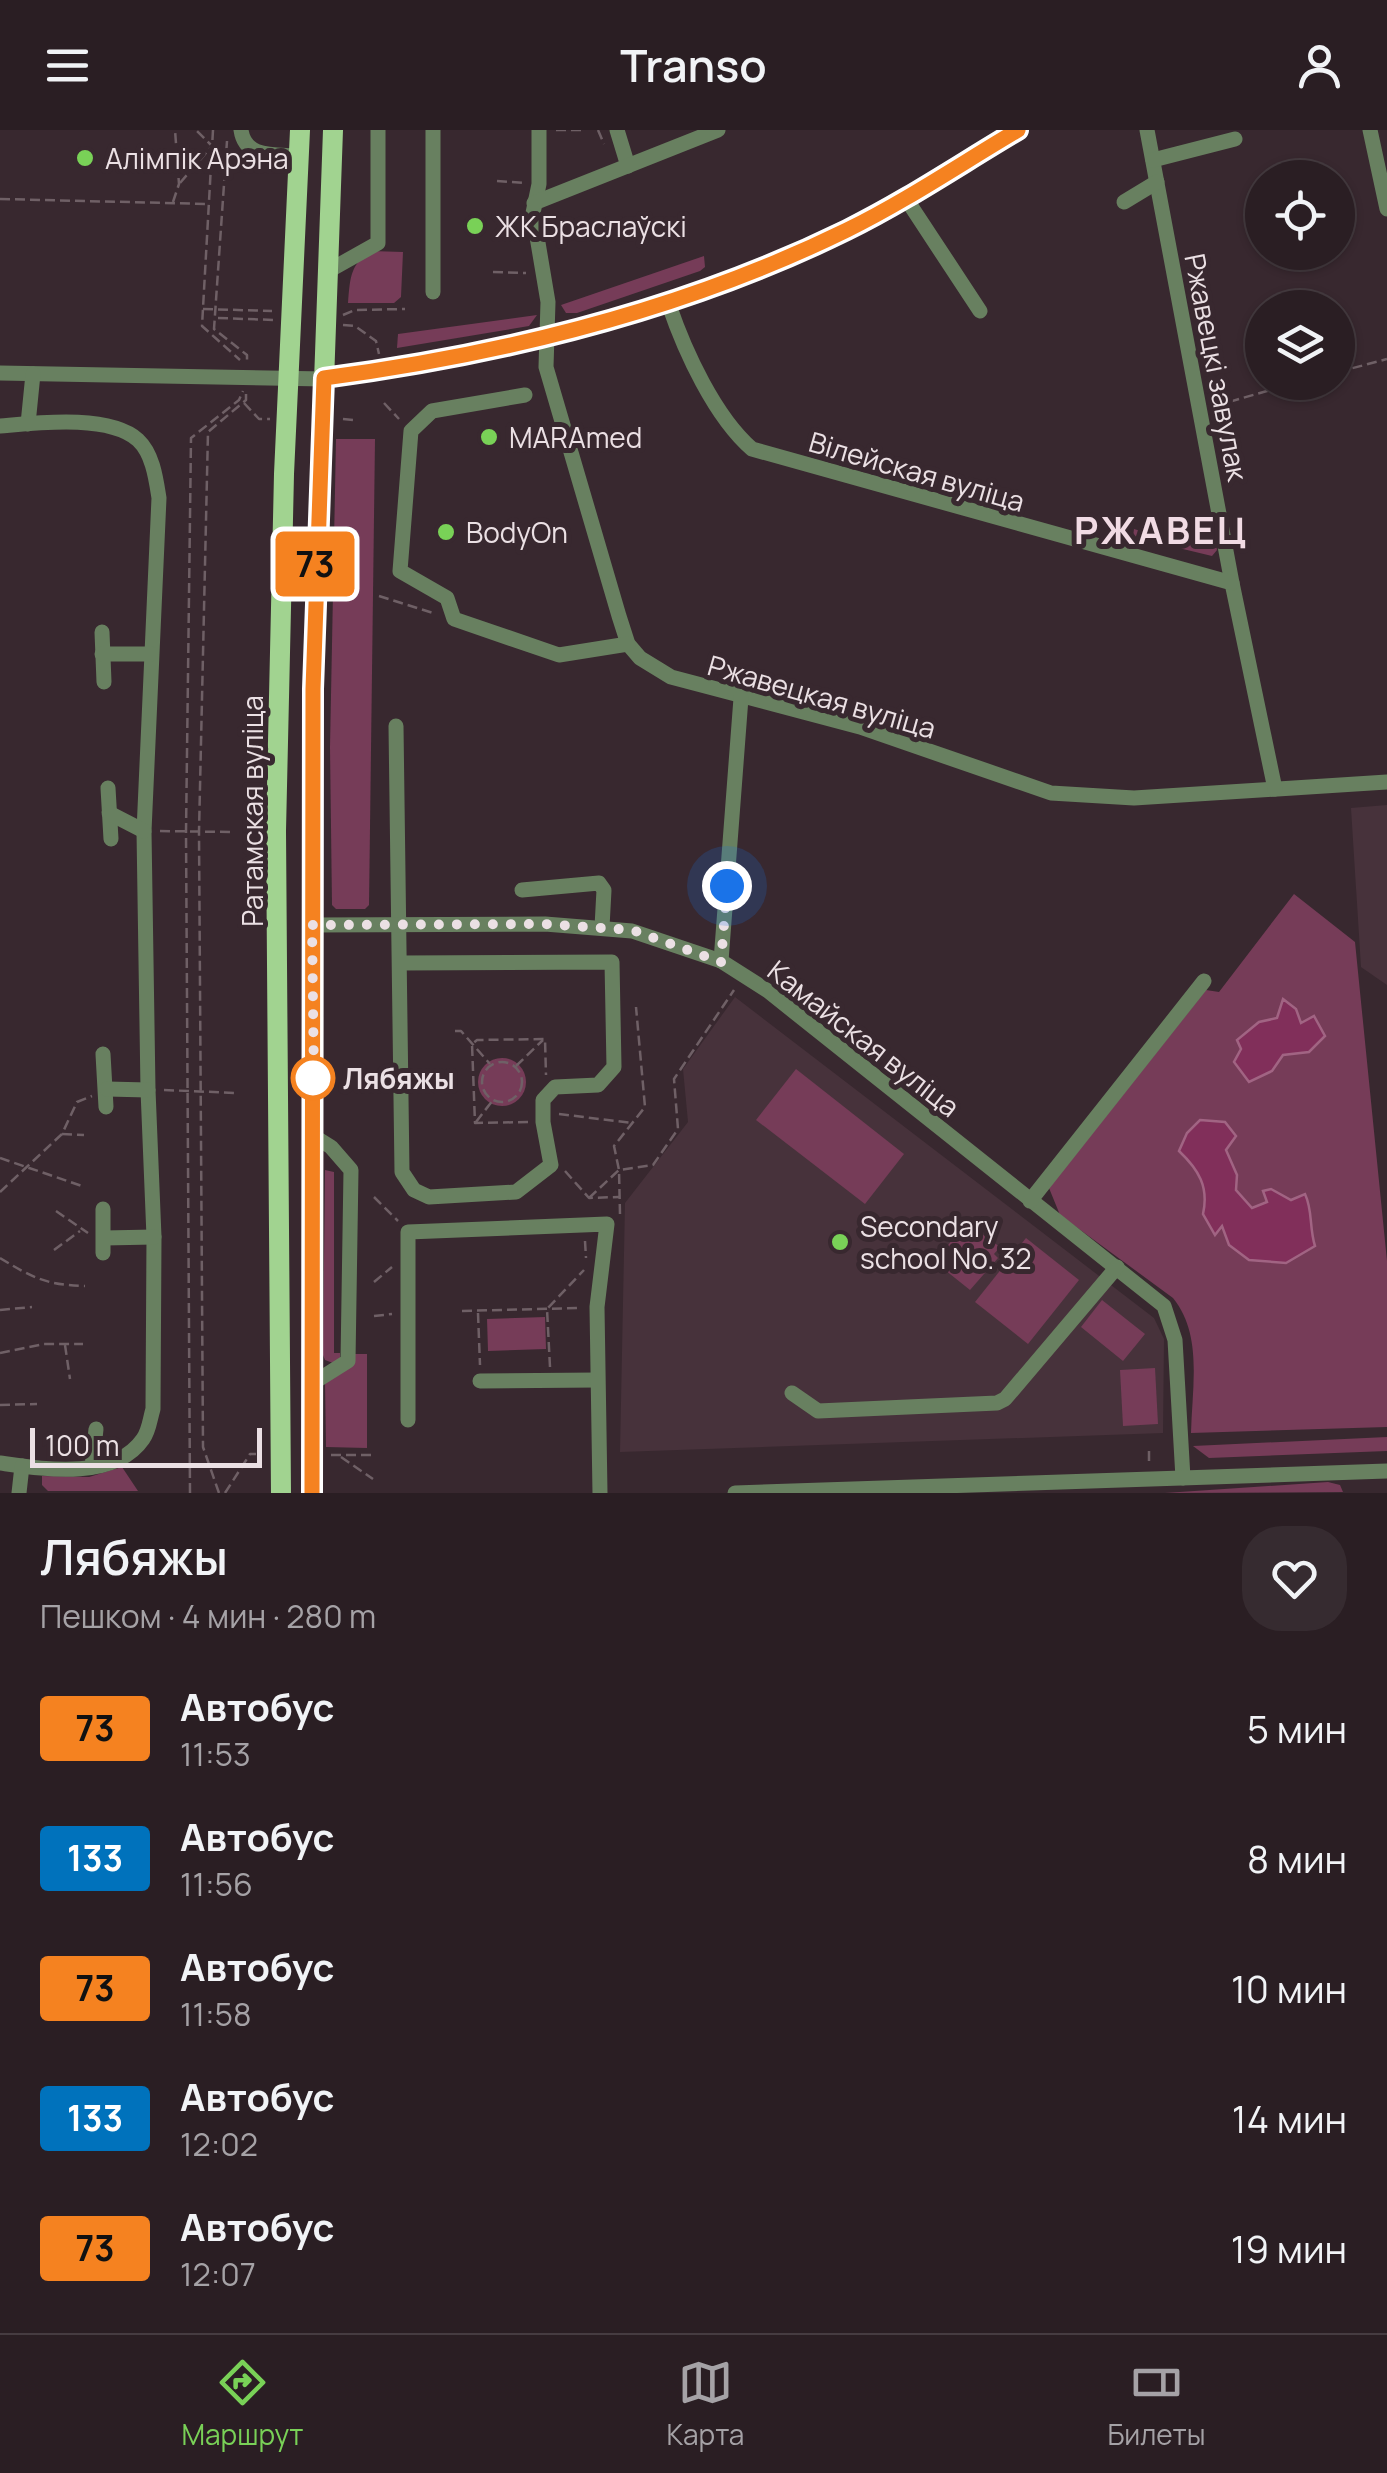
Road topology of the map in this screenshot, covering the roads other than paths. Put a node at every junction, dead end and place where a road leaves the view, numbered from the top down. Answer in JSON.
{"nodes":[{"id":1,"x":300,"y":130,"type":"edge"},
{"id":2,"x":333,"y":130,"type":"edge"},
{"id":3,"x":378,"y":130,"type":"edge"},
{"id":4,"x":433,"y":130,"type":"edge"},
{"id":5,"x":538,"y":130,"type":"edge"},
{"id":6,"x":617,"y":130,"type":"edge"},
{"id":7,"x":718,"y":130,"type":"edge"},
{"id":8,"x":1018,"y":130,"type":"edge"},
{"id":9,"x":1147,"y":130,"type":"edge"},
{"id":10,"x":1370,"y":130,"type":"edge"},
{"id":11,"x":234,"y":132,"type":"edge"},
{"id":12,"x":1235,"y":139,"type":"dead end"},
{"id":13,"x":299,"y":156,"type":"junction"},
{"id":14,"x":1153,"y":160,"type":"junction"},
{"id":15,"x":628,"y":166,"type":"junction"},
{"id":16,"x":1157,"y":182,"type":"junction"},
{"id":17,"x":905,"y":197,"type":"junction"},
{"id":18,"x":1124,"y":202,"type":"dead end"},
{"id":19,"x":534,"y":203,"type":"junction"},
{"id":20,"x":1387,"y":208,"type":"edge"},
{"id":21,"x":330,"y":270,"type":"junction"},
{"id":22,"x":433,"y":292,"type":"dead end"},
{"id":23,"x":669,"y":305,"type":"junction"},
{"id":24,"x":980,"y":310,"type":"dead end"},
{"id":25,"x":548,"y":337,"type":"junction"},
{"id":26,"x":0,"y":373,"type":"edge"},
{"id":27,"x":32,"y":374,"type":"junction"},
{"id":28,"x":288,"y":378,"type":"junction"},
{"id":29,"x":324,"y":378,"type":"junction"},
{"id":30,"x":525,"y":395,"type":"dead end"},
{"id":31,"x":28,"y":424,"type":"junction"},
{"id":32,"x":0,"y":426,"type":"edge"},
{"id":33,"x":1232,"y":583,"type":"junction"},
{"id":34,"x":102,"y":632,"type":"dead end"},
{"id":35,"x":628,"y":644,"type":"junction"},
{"id":36,"x":102,"y":654,"type":"junction"},
{"id":37,"x":151,"y":654,"type":"junction"},
{"id":38,"x":104,"y":682,"type":"dead end"},
{"id":39,"x":741,"y":698,"type":"junction"},
{"id":40,"x":396,"y":726,"type":"dead end"},
{"id":41,"x":1387,"y":782,"type":"edge"},
{"id":42,"x":108,"y":788,"type":"dead end"},
{"id":43,"x":1275,"y":789,"type":"junction"},
{"id":44,"x":109,"y":813,"type":"junction"},
{"id":45,"x":144,"y":831,"type":"junction"},
{"id":46,"x":111,"y":839,"type":"dead end"},
{"id":47,"x":522,"y":890,"type":"dead end"},
{"id":48,"x":401,"y":924,"type":"junction"},
{"id":49,"x":312,"y":925,"type":"junction"},
{"id":50,"x":602,"y":928,"type":"junction"},
{"id":51,"x":721,"y":962,"type":"junction"},
{"id":52,"x":401,"y":963,"type":"junction"},
{"id":53,"x":1204,"y":982,"type":"dead end"},
{"id":54,"x":103,"y":1054,"type":"dead end"},
{"id":55,"x":107,"y":1089,"type":"junction"},
{"id":56,"x":148,"y":1090,"type":"junction"},
{"id":57,"x":106,"y":1107,"type":"dead end"},
{"id":58,"x":315,"y":1137,"type":"junction"},
{"id":59,"x":1030,"y":1200,"type":"junction"},
{"id":60,"x":103,"y":1209,"type":"dead end"},
{"id":61,"x":154,"y":1238,"type":"junction"},
{"id":62,"x":1117,"y":1266,"type":"junction"},
{"id":63,"x":597,"y":1380,"type":"junction"},
{"id":64,"x":480,"y":1381,"type":"road end"},
{"id":65,"x":313,"y":1383,"type":"junction"},
{"id":66,"x":792,"y":1393,"type":"dead end"},
{"id":67,"x":408,"y":1420,"type":"dead end"},
{"id":68,"x":96,"y":1429,"type":"dead end"},
{"id":69,"x":0,"y":1463,"type":"edge"},
{"id":70,"x":22,"y":1466,"type":"junction"},
{"id":71,"x":92,"y":1468,"type":"junction"},
{"id":72,"x":1387,"y":1471,"type":"edge"},
{"id":73,"x":1183,"y":1478,"type":"junction"},
{"id":74,"x":974,"y":1489,"type":"edge"},
{"id":75,"x":19,"y":1493,"type":"edge"},
{"id":76,"x":281,"y":1493,"type":"edge"},
{"id":77,"x":312,"y":1493,"type":"edge"},
{"id":78,"x":600,"y":1493,"type":"edge"},
{"id":79,"x":735,"y":1493,"type":"edge"}],
"edges":[{"from":1,"to":13,"type":"main road","name":"Ратамская вуліца"},
{"from":2,"to":21,"type":"main road"},
{"from":3,"to":21,"type":"street"},
{"from":4,"to":22,"type":"street"},
{"from":5,"to":19,"type":"street"},
{"from":6,"to":15,"type":"street"},
{"from":7,"to":15,"type":"street"},
{"from":8,"to":17,"type":"street"},
{"from":9,"to":14,"type":"street","name":"Ржавецкі завулак"},
{"from":10,"to":20,"type":"street"},
{"from":11,"to":13,"type":"street"},
{"from":12,"to":14,"type":"street"},
{"from":13,"to":28,"type":"main road","name":"Ратамская вуліца"},
{"from":14,"to":16,"type":"street","name":"Ржавецкі завулак"},
{"from":15,"to":19,"type":"street"},
{"from":16,"to":18,"type":"street"},
{"from":16,"to":33,"type":"street","name":"Ржавецкі завулак"},
{"from":17,"to":23,"type":"street"},
{"from":17,"to":24,"type":"street"},
{"from":19,"to":25,"type":"street"},
{"from":21,"to":29,"type":"main road"},
{"from":23,"to":25,"type":"street"},
{"from":23,"to":33,"type":"street","name":"Вілейская вуліца"},
{"from":25,"to":29,"type":"street"},
{"from":25,"to":35,"type":"street"},
{"from":26,"to":27,"type":"street"},
{"from":27,"to":28,"type":"street"},
{"from":27,"to":31,"type":"street"},
{"from":28,"to":29,"type":"street"},
{"from":28,"to":76,"type":"main road","name":"Ратамская вуліца"},
{"from":29,"to":49,"type":"main road"},
{"from":30,"to":35,"type":"street"},
{"from":31,"to":32,"type":"street"},
{"from":31,"to":37,"type":"street"},
{"from":33,"to":43,"type":"street","name":"Ржавецкі завулак"},
{"from":34,"to":36,"type":"street"},
{"from":35,"to":39,"type":"street","name":"Ржавецкая вуліца"},
{"from":36,"to":37,"type":"street"},
{"from":36,"to":38,"type":"street"},
{"from":37,"to":45,"type":"street"},
{"from":39,"to":43,"type":"street","name":"Ржавецкая вуліца"},
{"from":39,"to":51,"type":"street"},
{"from":40,"to":48,"type":"street"},
{"from":41,"to":43,"type":"street","name":"Ржавецкая вуліца"},
{"from":42,"to":44,"type":"street"},
{"from":44,"to":45,"type":"street"},
{"from":44,"to":46,"type":"street"},
{"from":45,"to":56,"type":"street"},
{"from":47,"to":50,"type":"street"},
{"from":48,"to":49,"type":"street","name":"Камайская вуліца"},
{"from":48,"to":50,"type":"street","name":"Камайская вуліца"},
{"from":48,"to":52,"type":"street"},
{"from":49,"to":58,"type":"main road"},
{"from":50,"to":51,"type":"street","name":"Камайская вуліца"},
{"from":51,"to":59,"type":"street","name":"Камайская вуліца"},
{"from":52,"to":52,"type":"street"},
{"from":53,"to":59,"type":"street"},
{"from":54,"to":55,"type":"street"},
{"from":55,"to":56,"type":"street"},
{"from":55,"to":57,"type":"street"},
{"from":56,"to":61,"type":"street"},
{"from":58,"to":65,"type":"main road"},
{"from":58,"to":65,"type":"street"},
{"from":59,"to":62,"type":"street","name":"Камайская вуліца"},
{"from":60,"to":61,"type":"street"},
{"from":61,"to":71,"type":"street"},
{"from":62,"to":66,"type":"street"},
{"from":62,"to":73,"type":"street","name":"Камайская вуліца"},
{"from":63,"to":64,"type":"street"},
{"from":63,"to":67,"type":"street"},
{"from":63,"to":78,"type":"street"},
{"from":65,"to":77,"type":"main road"},
{"from":68,"to":71,"type":"street"},
{"from":69,"to":70,"type":"street"},
{"from":70,"to":71,"type":"street"},
{"from":70,"to":75,"type":"street"},
{"from":72,"to":73,"type":"street"},
{"from":73,"to":74,"type":"street"},
{"from":74,"to":79,"type":"street"}]}
